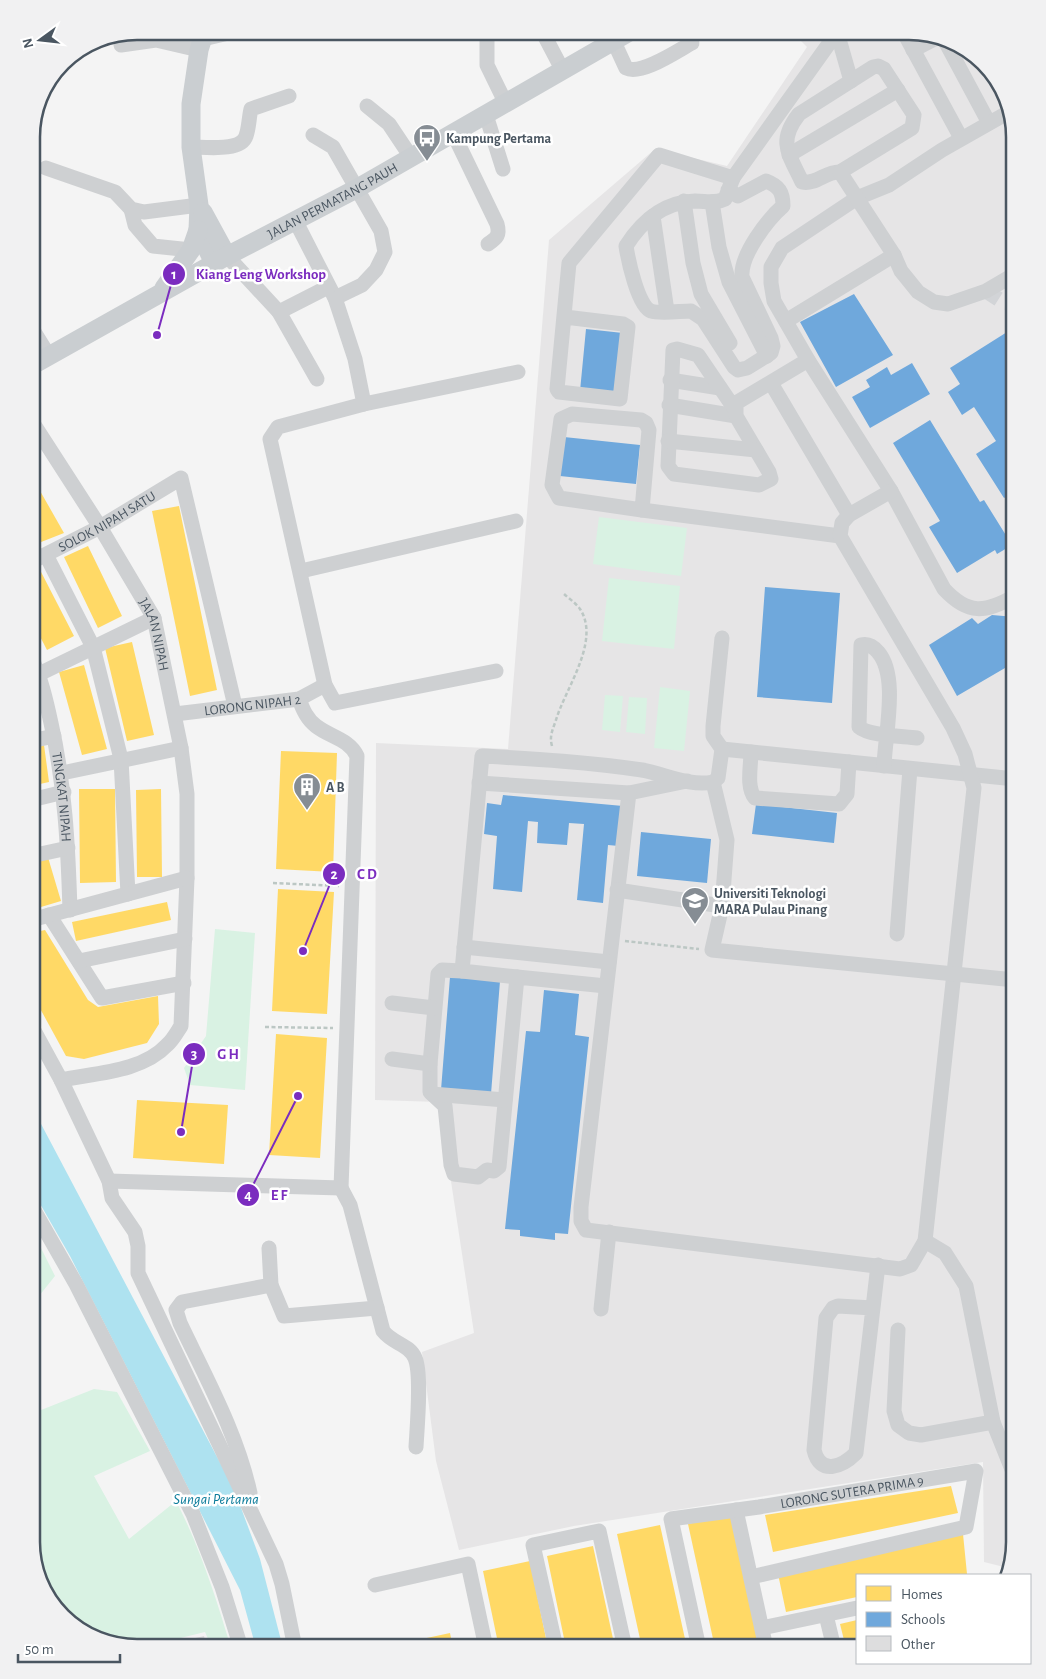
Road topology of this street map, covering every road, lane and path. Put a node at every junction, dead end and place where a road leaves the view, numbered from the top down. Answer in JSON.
{"nodes":[{"id":1,"x":202,"y":40,"type":"edge"},
{"id":2,"x":486,"y":40,"type":"edge"},
{"id":3,"x":547,"y":40,"type":"edge"},
{"id":4,"x":617,"y":40,"type":"edge"},
{"id":5,"x":831,"y":40,"type":"edge"},
{"id":6,"x":839,"y":40,"type":"edge"},
{"id":7,"x":907,"y":40,"type":"edge"},
{"id":8,"x":614,"y":42,"type":"junction"},
{"id":9,"x":928,"y":42,"type":"edge"},
{"id":10,"x":121,"y":44,"type":"dead end"},
{"id":11,"x":692,"y":44,"type":"dead end"},
{"id":12,"x":949,"y":49,"type":"edge"},
{"id":13,"x":913,"y":50,"type":"junction"},
{"id":14,"x":563,"y":71,"type":"junction"},
{"id":15,"x":851,"y":81,"type":"junction"},
{"id":16,"x":898,"y":90,"type":"junction"},
{"id":17,"x":289,"y":96,"type":"dead end"},
{"id":18,"x":506,"y":104,"type":"junction"},
{"id":19,"x":367,"y":106,"type":"dead end"},
{"id":20,"x":486,"y":115,"type":"junction"},
{"id":21,"x":1004,"y":115,"type":"edge"},
{"id":22,"x":989,"y":123,"type":"junction"},
{"id":23,"x":453,"y":133,"type":"junction"},
{"id":24,"x":313,"y":135,"type":"dead end"},
{"id":25,"x":961,"y":138,"type":"junction"},
{"id":26,"x":192,"y":147,"type":"junction"},
{"id":27,"x":789,"y":155,"type":"junction"},
{"id":28,"x":411,"y":157,"type":"junction"},
{"id":29,"x":46,"y":168,"type":"dead end"},
{"id":30,"x":503,"y":170,"type":"dead end"},
{"id":31,"x":840,"y":172,"type":"junction"},
{"id":32,"x":730,"y":184,"type":"junction"},
{"id":33,"x":356,"y":189,"type":"junction"},
{"id":34,"x":857,"y":198,"type":"junction"},
{"id":35,"x":684,"y":202,"type":"junction"},
{"id":36,"x":712,"y":202,"type":"junction"},
{"id":37,"x":199,"y":204,"type":"junction"},
{"id":38,"x":131,"y":209,"type":"junction"},
{"id":39,"x":653,"y":216,"type":"junction"},
{"id":40,"x":295,"y":220,"type":"junction"},
{"id":41,"x":198,"y":230,"type":"junction"},
{"id":42,"x":488,"y":244,"type":"dead end"},
{"id":43,"x":191,"y":250,"type":"junction"},
{"id":44,"x":894,"y":255,"type":"junction"},
{"id":45,"x":221,"y":260,"type":"junction"},
{"id":46,"x":1006,"y":279,"type":"edge"},
{"id":47,"x":332,"y":293,"type":"junction"},
{"id":48,"x":158,"y":295,"type":"junction"},
{"id":49,"x":667,"y":311,"type":"junction"},
{"id":50,"x":279,"y":312,"type":"junction"},
{"id":51,"x":565,"y":317,"type":"junction"},
{"id":52,"x":786,"y":321,"type":"junction"},
{"id":53,"x":40,"y":341,"type":"edge"},
{"id":54,"x":49,"y":356,"type":"junction"},
{"id":55,"x":767,"y":356,"type":"junction"},
{"id":56,"x":808,"y":360,"type":"junction"},
{"id":57,"x":40,"y":361,"type":"edge"},
{"id":58,"x":744,"y":368,"type":"junction"},
{"id":59,"x":518,"y":372,"type":"dead end"},
{"id":60,"x":317,"y":379,"type":"dead end"},
{"id":61,"x":670,"y":380,"type":"junction"},
{"id":62,"x":772,"y":383,"type":"junction"},
{"id":63,"x":720,"y":388,"type":"junction"},
{"id":64,"x":364,"y":404,"type":"junction"},
{"id":65,"x":669,"y":405,"type":"junction"},
{"id":66,"x":735,"y":412,"type":"junction"},
{"id":67,"x":40,"y":436,"type":"edge"},
{"id":68,"x":668,"y":441,"type":"junction"},
{"id":69,"x":756,"y":450,"type":"junction"},
{"id":70,"x":891,"y":491,"type":"junction"},
{"id":71,"x":642,"y":510,"type":"junction"},
{"id":72,"x":849,"y":515,"type":"junction"},
{"id":73,"x":516,"y":521,"type":"dead end"},
{"id":74,"x":100,"y":527,"type":"junction"},
{"id":75,"x":840,"y":536,"type":"junction"},
{"id":76,"x":46,"y":555,"type":"junction"},
{"id":77,"x":40,"y":558,"type":"edge"},
{"id":78,"x":301,"y":571,"type":"junction"},
{"id":79,"x":563,"y":593,"type":"dead end"},
{"id":80,"x":1006,"y":601,"type":"edge"},
{"id":81,"x":154,"y":618,"type":"junction"},
{"id":82,"x":722,"y":638,"type":"dead end"},
{"id":83,"x":93,"y":647,"type":"junction"},
{"id":84,"x":496,"y":671,"type":"dead end"},
{"id":85,"x":40,"y":679,"type":"edge"},
{"id":86,"x":325,"y":685,"type":"junction"},
{"id":87,"x":40,"y":687,"type":"edge"},
{"id":88,"x":299,"y":699,"type":"junction"},
{"id":89,"x":235,"y":706,"type":"junction"},
{"id":90,"x":175,"y":714,"type":"junction"},
{"id":91,"x":885,"y":734,"type":"junction"},
{"id":92,"x":54,"y":736,"type":"junction"},
{"id":93,"x":917,"y":738,"type":"dead end"},
{"id":94,"x":40,"y":739,"type":"edge"},
{"id":95,"x":182,"y":748,"type":"junction"},
{"id":96,"x":722,"y":749,"type":"junction"},
{"id":97,"x":751,"y":752,"type":"junction"},
{"id":98,"x":121,"y":759,"type":"junction"},
{"id":99,"x":557,"y":760,"type":"junction"},
{"id":100,"x":849,"y":762,"type":"junction"},
{"id":101,"x":884,"y":766,"type":"junction"},
{"id":102,"x":910,"y":769,"type":"junction"},
{"id":103,"x":62,"y":773,"type":"junction"},
{"id":104,"x":971,"y":775,"type":"junction"},
{"id":105,"x":1006,"y":778,"type":"edge"},
{"id":106,"x":687,"y":781,"type":"junction"},
{"id":107,"x":713,"y":782,"type":"junction"},
{"id":108,"x":479,"y":783,"type":"junction"},
{"id":109,"x":64,"y":792,"type":"junction"},
{"id":110,"x":629,"y":793,"type":"junction"},
{"id":111,"x":40,"y":798,"type":"edge"},
{"id":112,"x":68,"y":848,"type":"junction"},
{"id":113,"x":40,"y":854,"type":"edge"},
{"id":114,"x":187,"y":878,"type":"junction"},
{"id":115,"x":273,"y":884,"type":"dead end"},
{"id":116,"x":353,"y":886,"type":"junction"},
{"id":117,"x":617,"y":890,"type":"junction"},
{"id":118,"x":128,"y":894,"type":"junction"},
{"id":119,"x":722,"y":906,"type":"junction"},
{"id":120,"x":70,"y":910,"type":"junction"},
{"id":121,"x":49,"y":915,"type":"junction"},
{"id":122,"x":40,"y":918,"type":"edge"},
{"id":123,"x":897,"y":934,"type":"dead end"},
{"id":124,"x":185,"y":939,"type":"junction"},
{"id":125,"x":611,"y":940,"type":"junction"},
{"id":126,"x":464,"y":947,"type":"junction"},
{"id":127,"x":712,"y":950,"type":"junction"},
{"id":128,"x":79,"y":961,"type":"junction"},
{"id":129,"x":609,"y":962,"type":"junction"},
{"id":130,"x":462,"y":971,"type":"junction"},
{"id":131,"x":953,"y":974,"type":"junction"},
{"id":132,"x":517,"y":977,"type":"junction"},
{"id":133,"x":1006,"y":979,"type":"edge"},
{"id":134,"x":184,"y":983,"type":"junction"},
{"id":135,"x":606,"y":986,"type":"junction"},
{"id":136,"x":392,"y":1004,"type":"dead end"},
{"id":137,"x":434,"y":1008,"type":"junction"},
{"id":138,"x":265,"y":1027,"type":"dead end"},
{"id":139,"x":347,"y":1029,"type":"junction"},
{"id":140,"x":40,"y":1042,"type":"edge"},
{"id":141,"x":392,"y":1059,"type":"dead end"},
{"id":142,"x":430,"y":1064,"type":"junction"},
{"id":143,"x":61,"y":1080,"type":"junction"},
{"id":144,"x":430,"y":1094,"type":"junction"},
{"id":145,"x":505,"y":1100,"type":"junction"},
{"id":146,"x":109,"y":1181,"type":"junction"},
{"id":147,"x":341,"y":1188,"type":"junction"},
{"id":148,"x":40,"y":1221,"type":"edge"},
{"id":149,"x":608,"y":1232,"type":"junction"},
{"id":150,"x":925,"y":1242,"type":"junction"},
{"id":151,"x":269,"y":1248,"type":"dead end"},
{"id":152,"x":878,"y":1265,"type":"junction"},
{"id":153,"x":271,"y":1285,"type":"junction"},
{"id":154,"x":377,"y":1308,"type":"junction"},
{"id":155,"x":873,"y":1308,"type":"junction"},
{"id":156,"x":601,"y":1309,"type":"dead end"},
{"id":157,"x":898,"y":1330,"type":"dead end"},
{"id":158,"x":993,"y":1422,"type":"junction"},
{"id":159,"x":416,"y":1448,"type":"dead end"},
{"id":160,"x":1006,"y":1454,"type":"edge"},
{"id":161,"x":736,"y":1510,"type":"junction"},
{"id":162,"x":267,"y":1545,"type":"junction"},
{"id":163,"x":750,"y":1576,"type":"junction"},
{"id":164,"x":375,"y":1585,"type":"dead end"},
{"id":165,"x":856,"y":1608,"type":"edge"},
{"id":166,"x":826,"y":1615,"type":"junction"},
{"id":167,"x":762,"y":1628,"type":"junction"},
{"id":168,"x":238,"y":1639,"type":"edge"},
{"id":169,"x":293,"y":1639,"type":"edge"},
{"id":170,"x":484,"y":1639,"type":"edge"},
{"id":171,"x":554,"y":1639,"type":"edge"},
{"id":172,"x":623,"y":1639,"type":"edge"},
{"id":173,"x":697,"y":1639,"type":"edge"},
{"id":174,"x":764,"y":1639,"type":"edge"},
{"id":175,"x":832,"y":1639,"type":"edge"}],
"edges":[{"from":1,"to":10,"type":"street"},
{"from":1,"to":26,"type":"main road"},
{"from":2,"to":18,"type":"street"},
{"from":3,"to":14,"type":"street"},
{"from":4,"to":8,"type":"main road","name":"JALAN PERMATANG PAUH"},
{"from":5,"to":32,"type":"street"},
{"from":6,"to":15,"type":"street"},
{"from":7,"to":13,"type":"street"},
{"from":8,"to":11,"type":"street"},
{"from":8,"to":14,"type":"main road","name":"JALAN PERMATANG PAUH"},
{"from":9,"to":13,"type":"street"},
{"from":12,"to":22,"type":"street"},
{"from":13,"to":25,"type":"street"},
{"from":14,"to":18,"type":"main road","name":"JALAN PERMATANG PAUH"},
{"from":15,"to":16,"type":"street"},
{"from":15,"to":27,"type":"street"},
{"from":16,"to":27,"type":"street"},
{"from":16,"to":31,"type":"street"},
{"from":17,"to":26,"type":"street"},
{"from":18,"to":20,"type":"main road","name":"JALAN PERMATANG PAUH"},
{"from":19,"to":28,"type":"street"},
{"from":20,"to":23,"type":"main road","name":"JALAN PERMATANG PAUH"},
{"from":20,"to":30,"type":"street"},
{"from":21,"to":22,"type":"street"},
{"from":22,"to":25,"type":"street"},
{"from":23,"to":28,"type":"main road","name":"JALAN PERMATANG PAUH"},
{"from":23,"to":42,"type":"street"},
{"from":24,"to":33,"type":"street"},
{"from":25,"to":34,"type":"street"},
{"from":26,"to":37,"type":"main road"},
{"from":27,"to":31,"type":"street"},
{"from":28,"to":33,"type":"main road","name":"JALAN PERMATANG PAUH"},
{"from":29,"to":38,"type":"street"},
{"from":31,"to":34,"type":"street"},
{"from":32,"to":36,"type":"street"},
{"from":32,"to":51,"type":"street"},
{"from":32,"to":55,"type":"street"},
{"from":33,"to":40,"type":"main road","name":"JALAN PERMATANG PAUH"},
{"from":33,"to":47,"type":"street"},
{"from":34,"to":44,"type":"street"},
{"from":34,"to":52,"type":"street"},
{"from":35,"to":36,"type":"street"},
{"from":35,"to":39,"type":"street"},
{"from":35,"to":58,"type":"street"},
{"from":36,"to":55,"type":"street"},
{"from":37,"to":38,"type":"street"},
{"from":37,"to":41,"type":"main road"},
{"from":37,"to":45,"type":"main road"},
{"from":38,"to":43,"type":"street"},
{"from":39,"to":49,"type":"street"},
{"from":39,"to":49,"type":"street"},
{"from":40,"to":45,"type":"main road","name":"JALAN PERMATANG PAUH"},
{"from":40,"to":47,"type":"street"},
{"from":41,"to":43,"type":"main road"},
{"from":41,"to":45,"type":"main road"},
{"from":43,"to":48,"type":"main road"},
{"from":44,"to":46,"type":"street"},
{"from":44,"to":52,"type":"street"},
{"from":45,"to":48,"type":"main road","name":"JALAN PERMATANG PAUH"},
{"from":45,"to":50,"type":"street"},
{"from":47,"to":50,"type":"street"},
{"from":47,"to":64,"type":"street"},
{"from":48,"to":54,"type":"main road","name":"JALAN PERMATANG PAUH"},
{"from":49,"to":58,"type":"street"},
{"from":50,"to":60,"type":"street"},
{"from":51,"to":51,"type":"street"},
{"from":52,"to":56,"type":"street"},
{"from":53,"to":54,"type":"street"},
{"from":54,"to":57,"type":"main road","name":"JALAN PERMATANG PAUH"},
{"from":55,"to":58,"type":"street"},
{"from":56,"to":62,"type":"street"},
{"from":56,"to":70,"type":"street"},
{"from":59,"to":64,"type":"street"},
{"from":61,"to":63,"type":"street"},
{"from":61,"to":63,"type":"street"},
{"from":61,"to":65,"type":"street"},
{"from":62,"to":66,"type":"street"},
{"from":62,"to":72,"type":"street"},
{"from":63,"to":66,"type":"street"},
{"from":64,"to":78,"type":"street"},
{"from":65,"to":66,"type":"street"},
{"from":65,"to":68,"type":"street"},
{"from":66,"to":69,"type":"street"},
{"from":67,"to":74,"type":"street","name":"JALAN NIPAH"},
{"from":68,"to":69,"type":"street"},
{"from":68,"to":69,"type":"street"},
{"from":70,"to":72,"type":"street"},
{"from":70,"to":80,"type":"street"},
{"from":71,"to":71,"type":"street"},
{"from":71,"to":75,"type":"street"},
{"from":72,"to":75,"type":"street"},
{"from":73,"to":78,"type":"street"},
{"from":74,"to":76,"type":"street","name":"SOLOK NIPAH SATU"},
{"from":74,"to":81,"type":"street","name":"JALAN NIPAH"},
{"from":74,"to":89,"type":"street","name":"SOLOK NIPAH SATU"},
{"from":75,"to":104,"type":"street"},
{"from":76,"to":77,"type":"street","name":"SOLOK NIPAH SATU"},
{"from":76,"to":83,"type":"street"},
{"from":78,"to":86,"type":"street"},
{"from":79,"to":99,"type":"path"},
{"from":81,"to":83,"type":"street"},
{"from":81,"to":90,"type":"street","name":"JALAN NIPAH"},
{"from":82,"to":96,"type":"street"},
{"from":83,"to":85,"type":"street"},
{"from":83,"to":98,"type":"street"},
{"from":84,"to":86,"type":"street"},
{"from":86,"to":88,"type":"street","name":"LORONG NIPAH 2"},
{"from":87,"to":92,"type":"street","name":"TINGKAT NIPAH"},
{"from":88,"to":89,"type":"street","name":"LORONG NIPAH 2"},
{"from":88,"to":116,"type":"street"},
{"from":89,"to":90,"type":"street","name":"LORONG NIPAH 2"},
{"from":90,"to":95,"type":"street","name":"JALAN NIPAH"},
{"from":91,"to":91,"type":"street"},
{"from":91,"to":93,"type":"street"},
{"from":91,"to":101,"type":"street"},
{"from":92,"to":94,"type":"street"},
{"from":92,"to":103,"type":"street","name":"TINGKAT NIPAH"},
{"from":95,"to":98,"type":"street"},
{"from":95,"to":114,"type":"street","name":"JALAN NIPAH"},
{"from":96,"to":97,"type":"street"},
{"from":96,"to":107,"type":"street"},
{"from":97,"to":100,"type":"street"},
{"from":97,"to":100,"type":"street"},
{"from":98,"to":103,"type":"street"},
{"from":98,"to":118,"type":"street"},
{"from":99,"to":106,"type":"street"},
{"from":99,"to":108,"type":"street"},
{"from":100,"to":101,"type":"street"},
{"from":101,"to":102,"type":"street"},
{"from":102,"to":104,"type":"street"},
{"from":102,"to":123,"type":"street"},
{"from":103,"to":109,"type":"street","name":"TINGKAT NIPAH"},
{"from":104,"to":105,"type":"street"},
{"from":104,"to":131,"type":"street"},
{"from":106,"to":107,"type":"street"},
{"from":106,"to":110,"type":"street"},
{"from":107,"to":119,"type":"street"},
{"from":108,"to":110,"type":"street"},
{"from":108,"to":126,"type":"street"},
{"from":109,"to":111,"type":"street"},
{"from":109,"to":112,"type":"street","name":"TINGKAT NIPAH"},
{"from":110,"to":117,"type":"street"},
{"from":112,"to":113,"type":"street"},
{"from":112,"to":120,"type":"street","name":"TINGKAT NIPAH"},
{"from":114,"to":118,"type":"street"},
{"from":114,"to":124,"type":"street","name":"JALAN NIPAH"},
{"from":115,"to":116,"type":"path"},
{"from":116,"to":139,"type":"street"},
{"from":117,"to":119,"type":"street"},
{"from":117,"to":125,"type":"street"},
{"from":118,"to":120,"type":"street"},
{"from":119,"to":127,"type":"street"},
{"from":120,"to":121,"type":"street"},
{"from":121,"to":122,"type":"street"},
{"from":121,"to":128,"type":"street"},
{"from":124,"to":128,"type":"street"},
{"from":124,"to":134,"type":"street","name":"JALAN NIPAH"},
{"from":125,"to":127,"type":"path"},
{"from":125,"to":129,"type":"street"},
{"from":126,"to":129,"type":"street"},
{"from":126,"to":130,"type":"street"},
{"from":127,"to":131,"type":"street"},
{"from":128,"to":134,"type":"street"},
{"from":129,"to":135,"type":"street"},
{"from":130,"to":132,"type":"street"},
{"from":130,"to":137,"type":"street"},
{"from":131,"to":133,"type":"street"},
{"from":131,"to":150,"type":"street"},
{"from":132,"to":135,"type":"street"},
{"from":132,"to":145,"type":"street"},
{"from":134,"to":143,"type":"street","name":"JALAN NIPAH"},
{"from":135,"to":149,"type":"street"},
{"from":136,"to":137,"type":"street"},
{"from":137,"to":142,"type":"street"},
{"from":138,"to":139,"type":"path"},
{"from":139,"to":147,"type":"street"},
{"from":140,"to":143,"type":"street"},
{"from":141,"to":142,"type":"street"},
{"from":142,"to":144,"type":"street"},
{"from":143,"to":146,"type":"street"},
{"from":144,"to":145,"type":"street"},
{"from":144,"to":145,"type":"street"},
{"from":146,"to":147,"type":"street"},
{"from":146,"to":162,"type":"street"},
{"from":147,"to":154,"type":"street"},
{"from":148,"to":168,"type":"street"},
{"from":149,"to":152,"type":"street"},
{"from":149,"to":156,"type":"street"},
{"from":150,"to":152,"type":"street"},
{"from":150,"to":158,"type":"street"},
{"from":151,"to":153,"type":"street"},
{"from":152,"to":155,"type":"street"},
{"from":153,"to":154,"type":"street"},
{"from":153,"to":162,"type":"street"},
{"from":154,"to":159,"type":"street"},
{"from":155,"to":155,"type":"street"},
{"from":157,"to":158,"type":"street"},
{"from":158,"to":160,"type":"street"},
{"from":161,"to":163,"type":"street"},
{"from":161,"to":163,"type":"street","name":"LORONG SUTERA PRIMA 9"},
{"from":161,"to":173,"type":"street","name":"LORONG SUTERA PRIMA 9"},
{"from":162,"to":169,"type":"street"},
{"from":163,"to":167,"type":"street"},
{"from":164,"to":170,"type":"street"},
{"from":165,"to":166,"type":"street"},
{"from":166,"to":167,"type":"street"},
{"from":166,"to":175,"type":"street"},
{"from":167,"to":174,"type":"street"},
{"from":171,"to":172,"type":"street"}]}
